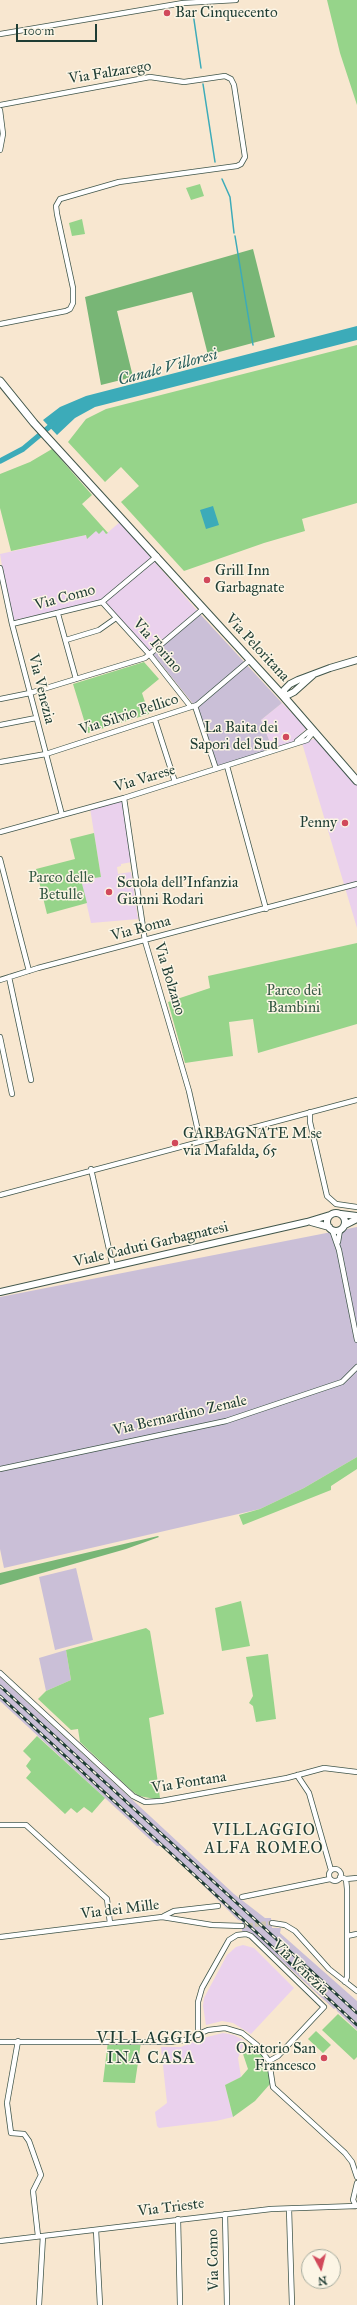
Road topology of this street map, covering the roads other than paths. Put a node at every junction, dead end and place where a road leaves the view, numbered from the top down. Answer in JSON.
{"nodes":[{"id":1,"x":236,"y":0,"type":"edge"},
{"id":2,"x":0,"y":34,"type":"edge"},
{"id":3,"x":0,"y":105,"type":"edge"},
{"id":4,"x":0,"y":110,"type":"edge"},
{"id":5,"x":0,"y":150,"type":"edge"},
{"id":6,"x":0,"y":324,"type":"edge"},
{"id":7,"x":0,"y":381,"type":"edge"},
{"id":8,"x":157,"y":556,"type":"junction"},
{"id":9,"x":0,"y":568,"type":"edge"},
{"id":10,"x":102,"y":602,"type":"junction"},
{"id":11,"x":203,"y":609,"type":"junction"},
{"id":12,"x":58,"y":614,"type":"junction"},
{"id":13,"x":116,"y":618,"type":"junction"},
{"id":14,"x":12,"y":624,"type":"junction"},
{"id":15,"x":66,"y":640,"type":"junction"},
{"id":16,"x":150,"y":655,"type":"junction"},
{"id":17,"x":250,"y":660,"type":"junction"},
{"id":18,"x":357,"y":660,"type":"edge"},
{"id":19,"x":76,"y":680,"type":"junction"},
{"id":20,"x":30,"y":693,"type":"junction"},
{"id":21,"x":284,"y":697,"type":"junction"},
{"id":22,"x":0,"y":699,"type":"edge"},
{"id":23,"x":193,"y":707,"type":"junction"},
{"id":24,"x":36,"y":718,"type":"junction"},
{"id":25,"x":155,"y":720,"type":"junction"},
{"id":26,"x":0,"y":725,"type":"edge"},
{"id":27,"x":314,"y":731,"type":"junction"},
{"id":28,"x":46,"y":754,"type":"junction"},
{"id":29,"x":0,"y":762,"type":"edge"},
{"id":30,"x":227,"y":766,"type":"junction"},
{"id":31,"x":216,"y":769,"type":"junction"},
{"id":32,"x":357,"y":781,"type":"edge"},
{"id":33,"x":175,"y":782,"type":"junction"},
{"id":34,"x":124,"y":798,"type":"junction"},
{"id":35,"x":62,"y":815,"type":"junction"},
{"id":36,"x":0,"y":832,"type":"edge"},
{"id":37,"x":0,"y":859,"type":"edge"},
{"id":38,"x":357,"y":884,"type":"edge"},
{"id":39,"x":266,"y":909,"type":"junction"},
{"id":40,"x":145,"y":940,"type":"junction"},
{"id":41,"x":29,"y":971,"type":"junction"},
{"id":42,"x":9,"y":977,"type":"junction"},
{"id":43,"x":0,"y":980,"type":"edge"},
{"id":44,"x":0,"y":1037,"type":"edge"},
{"id":45,"x":31,"y":1080,"type":"dead end"},
{"id":46,"x":12,"y":1094,"type":"dead end"},
{"id":47,"x":357,"y":1100,"type":"edge"},
{"id":48,"x":310,"y":1112,"type":"junction"},
{"id":49,"x":200,"y":1140,"type":"junction"},
{"id":50,"x":91,"y":1169,"type":"junction"},
{"id":51,"x":0,"y":1195,"type":"edge"},
{"id":52,"x":357,"y":1207,"type":"edge"},
{"id":53,"x":341,"y":1214,"type":"junction"},
{"id":54,"x":330,"y":1215,"type":"junction"},
{"id":55,"x":357,"y":1216,"type":"edge"},
{"id":56,"x":357,"y":1220,"type":"edge"},
{"id":57,"x":307,"y":1222,"type":"junction"},
{"id":58,"x":345,"y":1225,"type":"junction"},
{"id":59,"x":331,"y":1228,"type":"junction"},
{"id":60,"x":340,"y":1230,"type":"junction"},
{"id":61,"x":339,"y":1250,"type":"junction"},
{"id":62,"x":114,"y":1267,"type":"junction"},
{"id":63,"x":0,"y":1292,"type":"edge"},
{"id":64,"x":357,"y":1340,"type":"edge"},
{"id":65,"x":357,"y":1367,"type":"edge"},
{"id":66,"x":0,"y":1469,"type":"edge"},
{"id":67,"x":0,"y":1673,"type":"edge"},
{"id":68,"x":357,"y":1772,"type":"edge"},
{"id":69,"x":297,"y":1775,"type":"junction"},
{"id":70,"x":0,"y":1825,"type":"edge"},
{"id":71,"x":331,"y":1870,"type":"junction"},
{"id":72,"x":340,"y":1877,"type":"junction"},
{"id":73,"x":357,"y":1878,"type":"edge"},
{"id":74,"x":330,"y":1879,"type":"junction"},
{"id":75,"x":346,"y":1879,"type":"junction"},
{"id":76,"x":242,"y":1897,"type":"dead end"},
{"id":77,"x":218,"y":1906,"type":"dead end"},
{"id":78,"x":162,"y":1917,"type":"junction"},
{"id":79,"x":110,"y":1923,"type":"junction"},
{"id":80,"x":272,"y":1923,"type":"tunnel mouth"},
{"id":81,"x":242,"y":1926,"type":"tunnel mouth"},
{"id":82,"x":357,"y":1934,"type":"edge"},
{"id":83,"x":347,"y":1936,"type":"junction"},
{"id":84,"x":0,"y":1937,"type":"edge"},
{"id":85,"x":345,"y":1982,"type":"junction"},
{"id":86,"x":357,"y":1991,"type":"edge"},
{"id":87,"x":198,"y":2034,"type":"junction"},
{"id":88,"x":18,"y":2041,"type":"junction"},
{"id":89,"x":0,"y":2042,"type":"edge"},
{"id":90,"x":269,"y":2061,"type":"junction"},
{"id":91,"x":357,"y":2177,"type":"edge"},
{"id":92,"x":357,"y":2183,"type":"edge"},
{"id":93,"x":355,"y":2198,"type":"edge"},
{"id":94,"x":356,"y":2206,"type":"edge"},
{"id":95,"x":345,"y":2207,"type":"junction"},
{"id":96,"x":289,"y":2209,"type":"junction"},
{"id":97,"x":225,"y":2214,"type":"junction"},
{"id":98,"x":178,"y":2219,"type":"junction"},
{"id":99,"x":96,"y":2230,"type":"junction"},
{"id":100,"x":40,"y":2236,"type":"junction"},
{"id":101,"x":0,"y":2241,"type":"edge"},
{"id":102,"x":39,"y":2305,"type":"edge"},
{"id":103,"x":100,"y":2305,"type":"edge"},
{"id":104,"x":180,"y":2305,"type":"edge"},
{"id":105,"x":227,"y":2305,"type":"edge"},
{"id":106,"x":292,"y":2305,"type":"edge"}],
"edges":[{"from":1,"to":2,"type":"street"},
{"from":3,"to":6,"type":"street","name":"Via Falzarego"},
{"from":4,"to":5,"type":"street"},
{"from":7,"to":8,"type":"main road","name":"Via Peloritana"},
{"from":8,"to":10,"type":"street","name":"Via Como"},
{"from":8,"to":11,"type":"main road","name":"Via Peloritana"},
{"from":9,"to":14,"type":"street","name":"Via Venezia"},
{"from":10,"to":12,"type":"street","name":"Via Como"},
{"from":10,"to":13,"type":"street","name":"Via Torino"},
{"from":11,"to":16,"type":"street"},
{"from":11,"to":17,"type":"main road","name":"Via Peloritana"},
{"from":12,"to":14,"type":"street","name":"Via Como"},
{"from":12,"to":15,"type":"street"},
{"from":13,"to":15,"type":"street"},
{"from":13,"to":16,"type":"street","name":"Via Torino"},
{"from":14,"to":20,"type":"street","name":"Via Venezia"},
{"from":15,"to":19,"type":"street"},
{"from":16,"to":19,"type":"street"},
{"from":16,"to":23,"type":"street","name":"Via Torino"},
{"from":17,"to":21,"type":"main road","name":"Via Peloritana"},
{"from":17,"to":23,"type":"street","name":"Via Silvio Pellico"},
{"from":18,"to":21,"type":"street"},
{"from":19,"to":20,"type":"street"},
{"from":20,"to":22,"type":"street"},
{"from":20,"to":24,"type":"street","name":"Via Venezia"},
{"from":21,"to":27,"type":"main road","name":"Via Peloritana"},
{"from":23,"to":25,"type":"street","name":"Via Silvio Pellico"},
{"from":23,"to":31,"type":"street","name":"Via Torino"},
{"from":24,"to":26,"type":"street"},
{"from":24,"to":28,"type":"street","name":"Via Venezia"},
{"from":25,"to":28,"type":"street","name":"Via Silvio Pellico"},
{"from":25,"to":33,"type":"street"},
{"from":27,"to":30,"type":"street","name":"Via Varese"},
{"from":27,"to":32,"type":"main road","name":"Via Peloritana"},
{"from":28,"to":29,"type":"street","name":"Via Silvio Pellico"},
{"from":28,"to":35,"type":"street","name":"Via Venezia"},
{"from":30,"to":31,"type":"street","name":"Via Varese"},
{"from":30,"to":39,"type":"street"},
{"from":31,"to":33,"type":"street","name":"Via Varese"},
{"from":33,"to":34,"type":"street","name":"Via Varese"},
{"from":34,"to":35,"type":"street","name":"Via Varese"},
{"from":34,"to":40,"type":"street","name":"Via Bolzano"},
{"from":35,"to":36,"type":"street","name":"Via Varese"},
{"from":37,"to":41,"type":"street"},
{"from":38,"to":39,"type":"street","name":"Via Roma"},
{"from":39,"to":40,"type":"street","name":"Via Roma"},
{"from":40,"to":41,"type":"street","name":"Via Roma"},
{"from":40,"to":49,"type":"street","name":"Via Bolzano"},
{"from":41,"to":42,"type":"street","name":"Via Roma"},
{"from":42,"to":43,"type":"street","name":"Via Roma"},
{"from":42,"to":45,"type":"street"},
{"from":44,"to":46,"type":"street"},
{"from":47,"to":48,"type":"street"},
{"from":48,"to":49,"type":"street"},
{"from":48,"to":52,"type":"street"},
{"from":49,"to":50,"type":"street"},
{"from":50,"to":51,"type":"street"},
{"from":50,"to":62,"type":"street"},
{"from":53,"to":54,"type":"street"},
{"from":53,"to":55,"type":"street"},
{"from":53,"to":58,"type":"street"},
{"from":54,"to":57,"type":"street","name":"Viale Caduti Garbagnatesi"},
{"from":54,"to":59,"type":"street"},
{"from":56,"to":58,"type":"street"},
{"from":57,"to":59,"type":"street","name":"Viale Caduti Garbagnatesi"},
{"from":57,"to":62,"type":"street","name":"Viale Caduti Garbagnatesi"},
{"from":58,"to":60,"type":"street"},
{"from":59,"to":60,"type":"street"},
{"from":59,"to":61,"type":"street"},
{"from":60,"to":61,"type":"street"},
{"from":61,"to":64,"type":"street"},
{"from":62,"to":63,"type":"street","name":"Viale Caduti Garbagnatesi"},
{"from":65,"to":66,"type":"street","name":"Via Bernardino Zenale"},
{"from":67,"to":69,"type":"street","name":"Via Fontana"},
{"from":68,"to":69,"type":"street","name":"Via Fontana"},
{"from":69,"to":71,"type":"street"},
{"from":70,"to":79,"type":"street"},
{"from":71,"to":72,"type":"street"},
{"from":71,"to":74,"type":"street"},
{"from":72,"to":74,"type":"street"},
{"from":72,"to":75,"type":"street"},
{"from":73,"to":75,"type":"street"},
{"from":74,"to":76,"type":"street"},
{"from":75,"to":83,"type":"street"},
{"from":77,"to":78,"type":"street"},
{"from":78,"to":79,"type":"street","name":"Via dei Mille"},
{"from":78,"to":81,"type":"street","name":"Via dei Mille"},
{"from":79,"to":84,"type":"street","name":"Via dei Mille"},
{"from":80,"to":85,"type":"street"},
{"from":82,"to":83,"type":"street"},
{"from":83,"to":85,"type":"street"},
{"from":85,"to":86,"type":"street"},
{"from":87,"to":88,"type":"street"},
{"from":87,"to":90,"type":"street"},
{"from":87,"to":90,"type":"street","name":"Via Venezia"},
{"from":88,"to":89,"type":"street"},
{"from":88,"to":100,"type":"street"},
{"from":90,"to":91,"type":"street"},
{"from":92,"to":93,"type":"street"},
{"from":93,"to":94,"type":"street"},
{"from":93,"to":95,"type":"street"},
{"from":94,"to":95,"type":"street","name":"Via Trieste"},
{"from":95,"to":96,"type":"street","name":"Via Trieste"},
{"from":96,"to":97,"type":"street","name":"Via Trieste"},
{"from":96,"to":106,"type":"street"},
{"from":97,"to":98,"type":"street","name":"Via Trieste"},
{"from":97,"to":105,"type":"street","name":"Via Como"},
{"from":98,"to":99,"type":"street","name":"Via Trieste"},
{"from":98,"to":104,"type":"street"},
{"from":99,"to":100,"type":"street","name":"Via Trieste"},
{"from":99,"to":103,"type":"street"},
{"from":100,"to":101,"type":"street","name":"Via Trieste"},
{"from":100,"to":102,"type":"street"}]}
